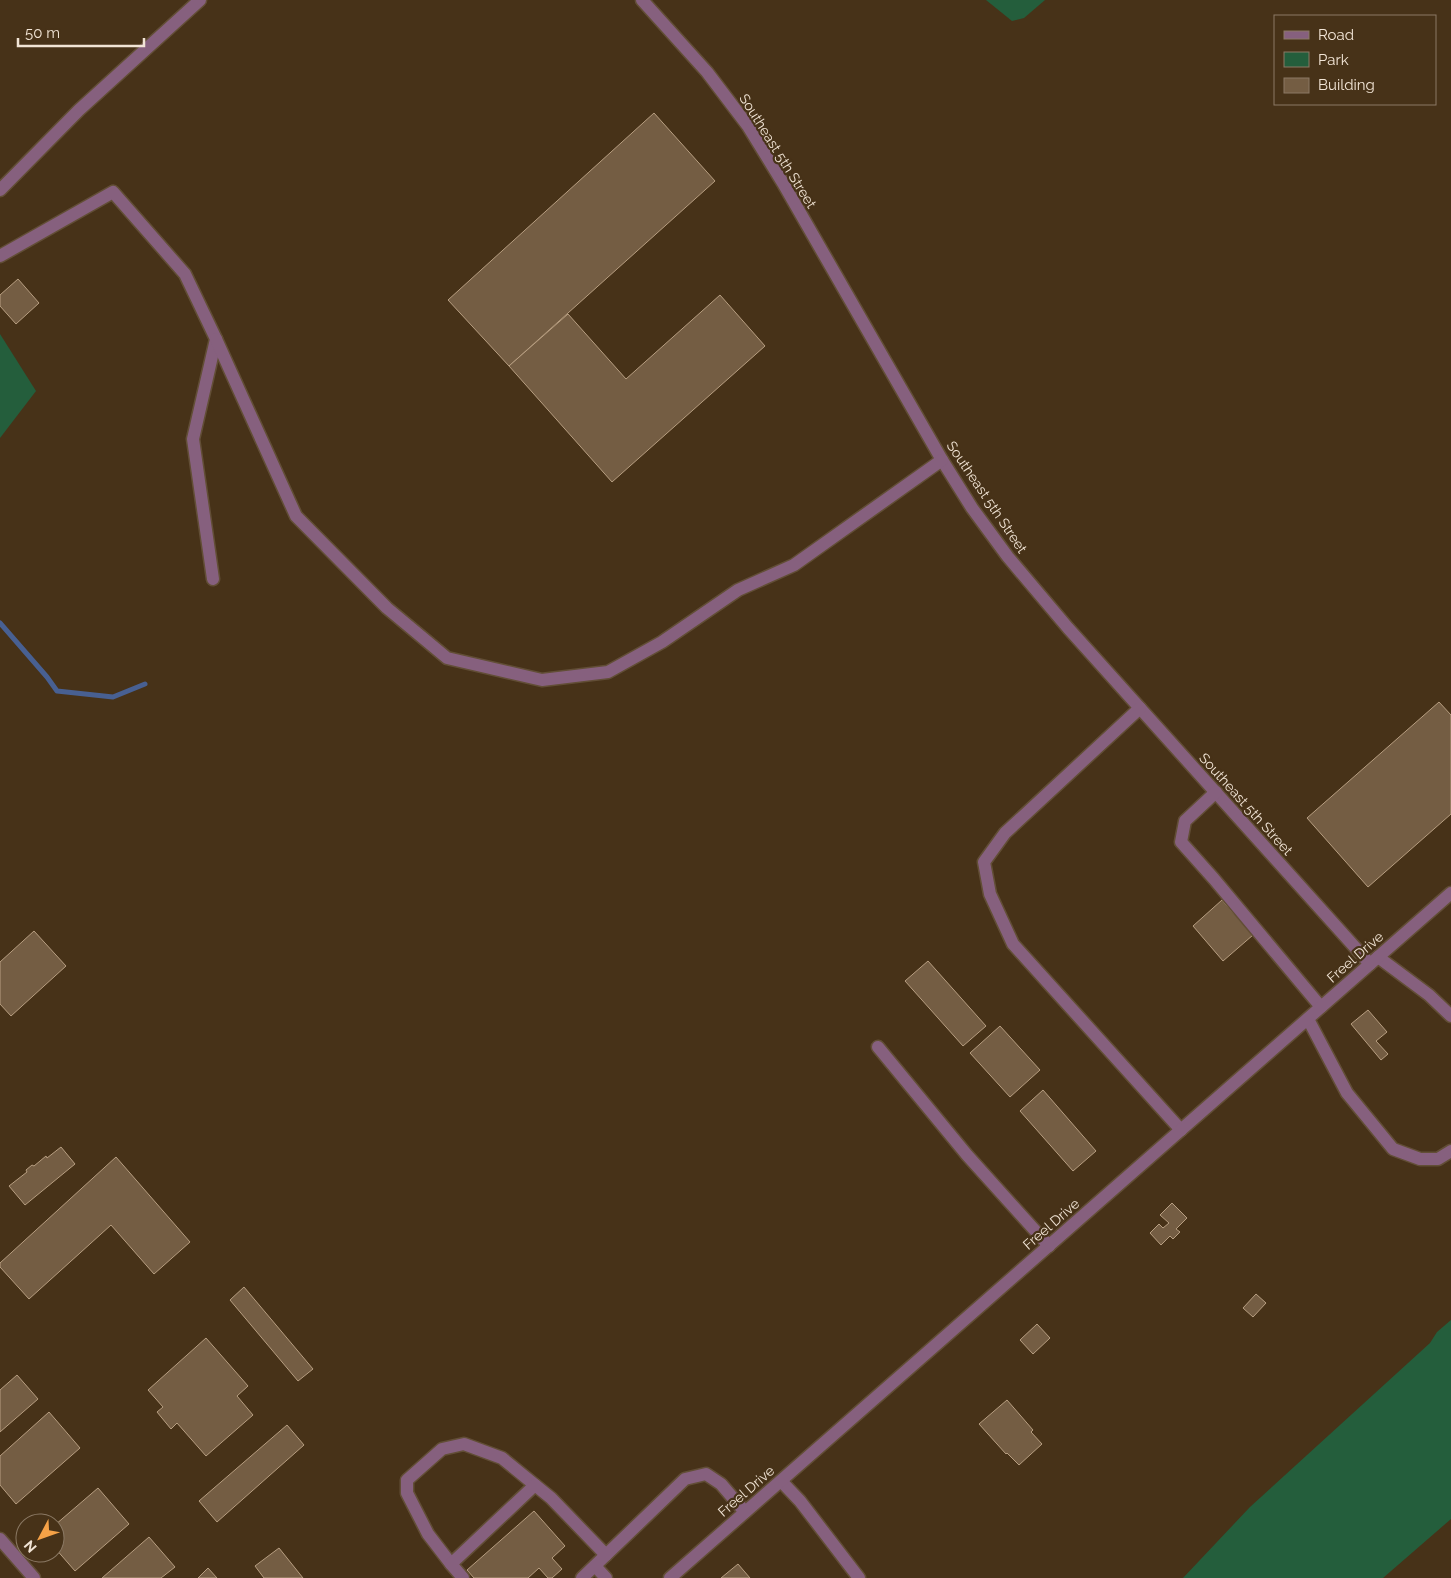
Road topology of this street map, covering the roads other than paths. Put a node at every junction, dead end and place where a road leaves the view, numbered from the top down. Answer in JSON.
{"nodes":[{"id":1,"x":200,"y":0,"type":"edge"},
{"id":2,"x":642,"y":0,"type":"edge"},
{"id":3,"x":0,"y":190,"type":"edge"},
{"id":4,"x":0,"y":256,"type":"edge"},
{"id":5,"x":216,"y":339,"type":"junction"},
{"id":6,"x":942,"y":460,"type":"junction"},
{"id":7,"x":213,"y":579,"type":"dead end"},
{"id":8,"x":1140,"y":708,"type":"junction"},
{"id":9,"x":1216,"y":792,"type":"junction"},
{"id":10,"x":1451,"y":893,"type":"edge"},
{"id":11,"x":1374,"y":960,"type":"junction"},
{"id":12,"x":1321,"y":1007,"type":"junction"},
{"id":13,"x":1451,"y":1016,"type":"edge"},
{"id":14,"x":1308,"y":1019,"type":"junction"},
{"id":15,"x":878,"y":1047,"type":"dead end"},
{"id":16,"x":1181,"y":1130,"type":"junction"},
{"id":17,"x":1451,"y":1151,"type":"edge"},
{"id":18,"x":1049,"y":1246,"type":"junction"},
{"id":19,"x":781,"y":1481,"type":"junction"},
{"id":20,"x":535,"y":1485,"type":"junction"},
{"id":21,"x":745,"y":1512,"type":"junction"},
{"id":22,"x":0,"y":1539,"type":"edge"},
{"id":23,"x":606,"y":1555,"type":"junction"},
{"id":24,"x":451,"y":1564,"type":"junction"},
{"id":25,"x":595,"y":1566,"type":"junction"},
{"id":26,"x":674,"y":1577,"type":"edge"},
{"id":27,"x":34,"y":1578,"type":"edge"},
{"id":28,"x":463,"y":1578,"type":"edge"},
{"id":29,"x":582,"y":1578,"type":"edge"},
{"id":30,"x":606,"y":1578,"type":"edge"},
{"id":31,"x":858,"y":1578,"type":"edge"}],
"edges":[{"from":1,"to":3,"type":"street"},
{"from":2,"to":6,"type":"street","name":"Southeast 5th Street"},
{"from":4,"to":5,"type":"street"},
{"from":5,"to":6,"type":"street"},
{"from":5,"to":7,"type":"street"},
{"from":6,"to":8,"type":"street","name":"Southeast 5th Street"},
{"from":8,"to":9,"type":"street","name":"Southeast 5th Street"},
{"from":8,"to":16,"type":"street"},
{"from":9,"to":11,"type":"street","name":"Southeast 5th Street"},
{"from":9,"to":12,"type":"street"},
{"from":10,"to":11,"type":"street","name":"Freel Drive"},
{"from":11,"to":12,"type":"street","name":"Freel Drive"},
{"from":11,"to":13,"type":"street","name":"Southeast 5th Street"},
{"from":12,"to":14,"type":"street","name":"Freel Drive"},
{"from":14,"to":16,"type":"street","name":"Freel Drive"},
{"from":14,"to":17,"type":"street"},
{"from":15,"to":18,"type":"street"},
{"from":16,"to":18,"type":"street","name":"Freel Drive"},
{"from":18,"to":19,"type":"street","name":"Freel Drive"},
{"from":19,"to":21,"type":"street","name":"Freel Drive"},
{"from":19,"to":31,"type":"street"},
{"from":20,"to":23,"type":"street"},
{"from":20,"to":24,"type":"street"},
{"from":20,"to":24,"type":"street"},
{"from":21,"to":23,"type":"street"},
{"from":21,"to":26,"type":"street","name":"Freel Drive"},
{"from":22,"to":27,"type":"street"},
{"from":23,"to":25,"type":"street"},
{"from":24,"to":28,"type":"street"},
{"from":25,"to":29,"type":"street"},
{"from":25,"to":30,"type":"street"}]}
